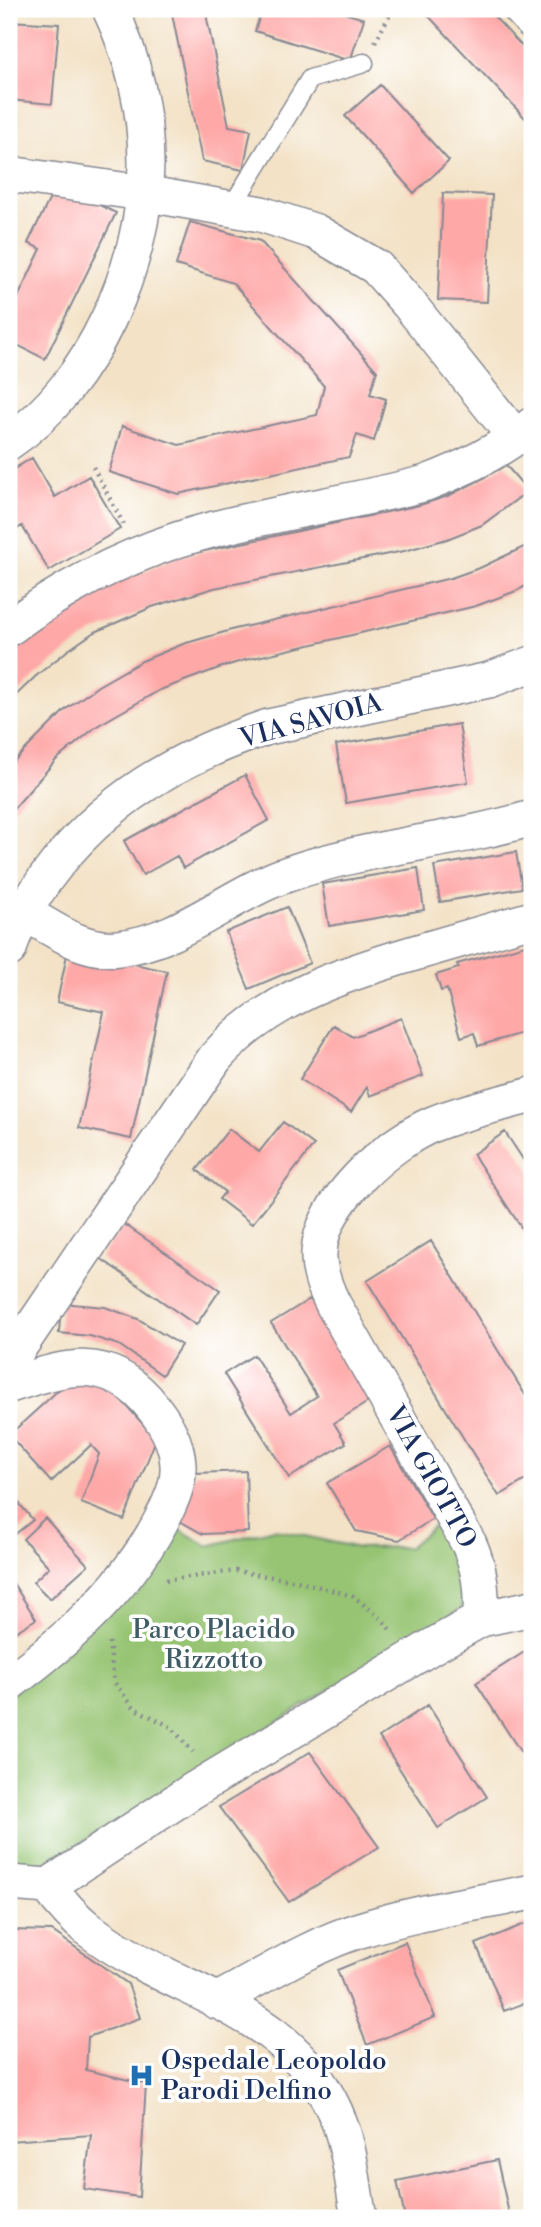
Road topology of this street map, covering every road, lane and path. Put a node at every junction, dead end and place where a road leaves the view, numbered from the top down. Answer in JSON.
{"nodes":[{"id":1,"x":110,"y":9,"type":"edge"},
{"id":2,"x":393,"y":9,"type":"edge"},
{"id":3,"x":521,"y":9,"type":"edge"},
{"id":4,"x":532,"y":21,"type":"edge"},
{"id":5,"x":363,"y":63,"type":"joint"},
{"id":6,"x":9,"y":174,"type":"edge"},
{"id":7,"x":144,"y":193,"type":"junction"},
{"id":8,"x":231,"y":208,"type":"junction"},
{"id":9,"x":524,"y":431,"type":"edge"},
{"id":10,"x":9,"y":442,"type":"edge"},
{"id":11,"x":93,"y":467,"type":"dead end"},
{"id":12,"x":140,"y":553,"type":"junction"},
{"id":13,"x":9,"y":628,"type":"edge"},
{"id":14,"x":532,"y":664,"type":"edge"},
{"id":15,"x":532,"y":818,"type":"edge"},
{"id":16,"x":25,"y":913,"type":"junction"},
{"id":17,"x":532,"y":919,"type":"edge"},
{"id":18,"x":9,"y":949,"type":"edge"},
{"id":19,"x":532,"y":1095,"type":"edge"},
{"id":20,"x":9,"y":1362,"type":"edge"},
{"id":21,"x":9,"y":1385,"type":"edge"},
{"id":22,"x":158,"y":1585,"type":"dead end"},
{"id":23,"x":532,"y":1608,"type":"edge"},
{"id":24,"x":481,"y":1619,"type":"junction"},
{"id":25,"x":113,"y":1633,"type":"dead end"},
{"id":26,"x":411,"y":1659,"type":"junction"},
{"id":27,"x":9,"y":1683,"type":"edge"},
{"id":28,"x":215,"y":1777,"type":"junction"},
{"id":29,"x":9,"y":1883,"type":"edge"},
{"id":30,"x":48,"y":1886,"type":"junction"},
{"id":31,"x":532,"y":1892,"type":"edge"},
{"id":32,"x":216,"y":2001,"type":"junction"},
{"id":33,"x":359,"y":2218,"type":"edge"}],
"edges":[{"from":1,"to":7,"type":"street"},
{"from":2,"to":5,"type":"path"},
{"from":3,"to":4,"type":"street"},
{"from":5,"to":8,"type":"lane"},
{"from":6,"to":7,"type":"street"},
{"from":7,"to":8,"type":"street"},
{"from":7,"to":10,"type":"street"},
{"from":8,"to":9,"type":"street"},
{"from":9,"to":12,"type":"street"},
{"from":11,"to":12,"type":"path"},
{"from":12,"to":13,"type":"street"},
{"from":14,"to":16,"type":"street","name":"VIA SAVOIA"},
{"from":15,"to":16,"type":"street"},
{"from":16,"to":18,"type":"street","name":"VIA SAVOIA"},
{"from":17,"to":20,"type":"street"},
{"from":19,"to":24,"type":"street","name":"VIA GIOTTO"},
{"from":21,"to":27,"type":"street"},
{"from":22,"to":26,"type":"path"},
{"from":23,"to":24,"type":"street"},
{"from":24,"to":26,"type":"street"},
{"from":25,"to":28,"type":"path"},
{"from":26,"to":28,"type":"street"},
{"from":28,"to":30,"type":"street"},
{"from":29,"to":30,"type":"street"},
{"from":30,"to":32,"type":"street"},
{"from":31,"to":32,"type":"street"},
{"from":32,"to":33,"type":"street"}]}
